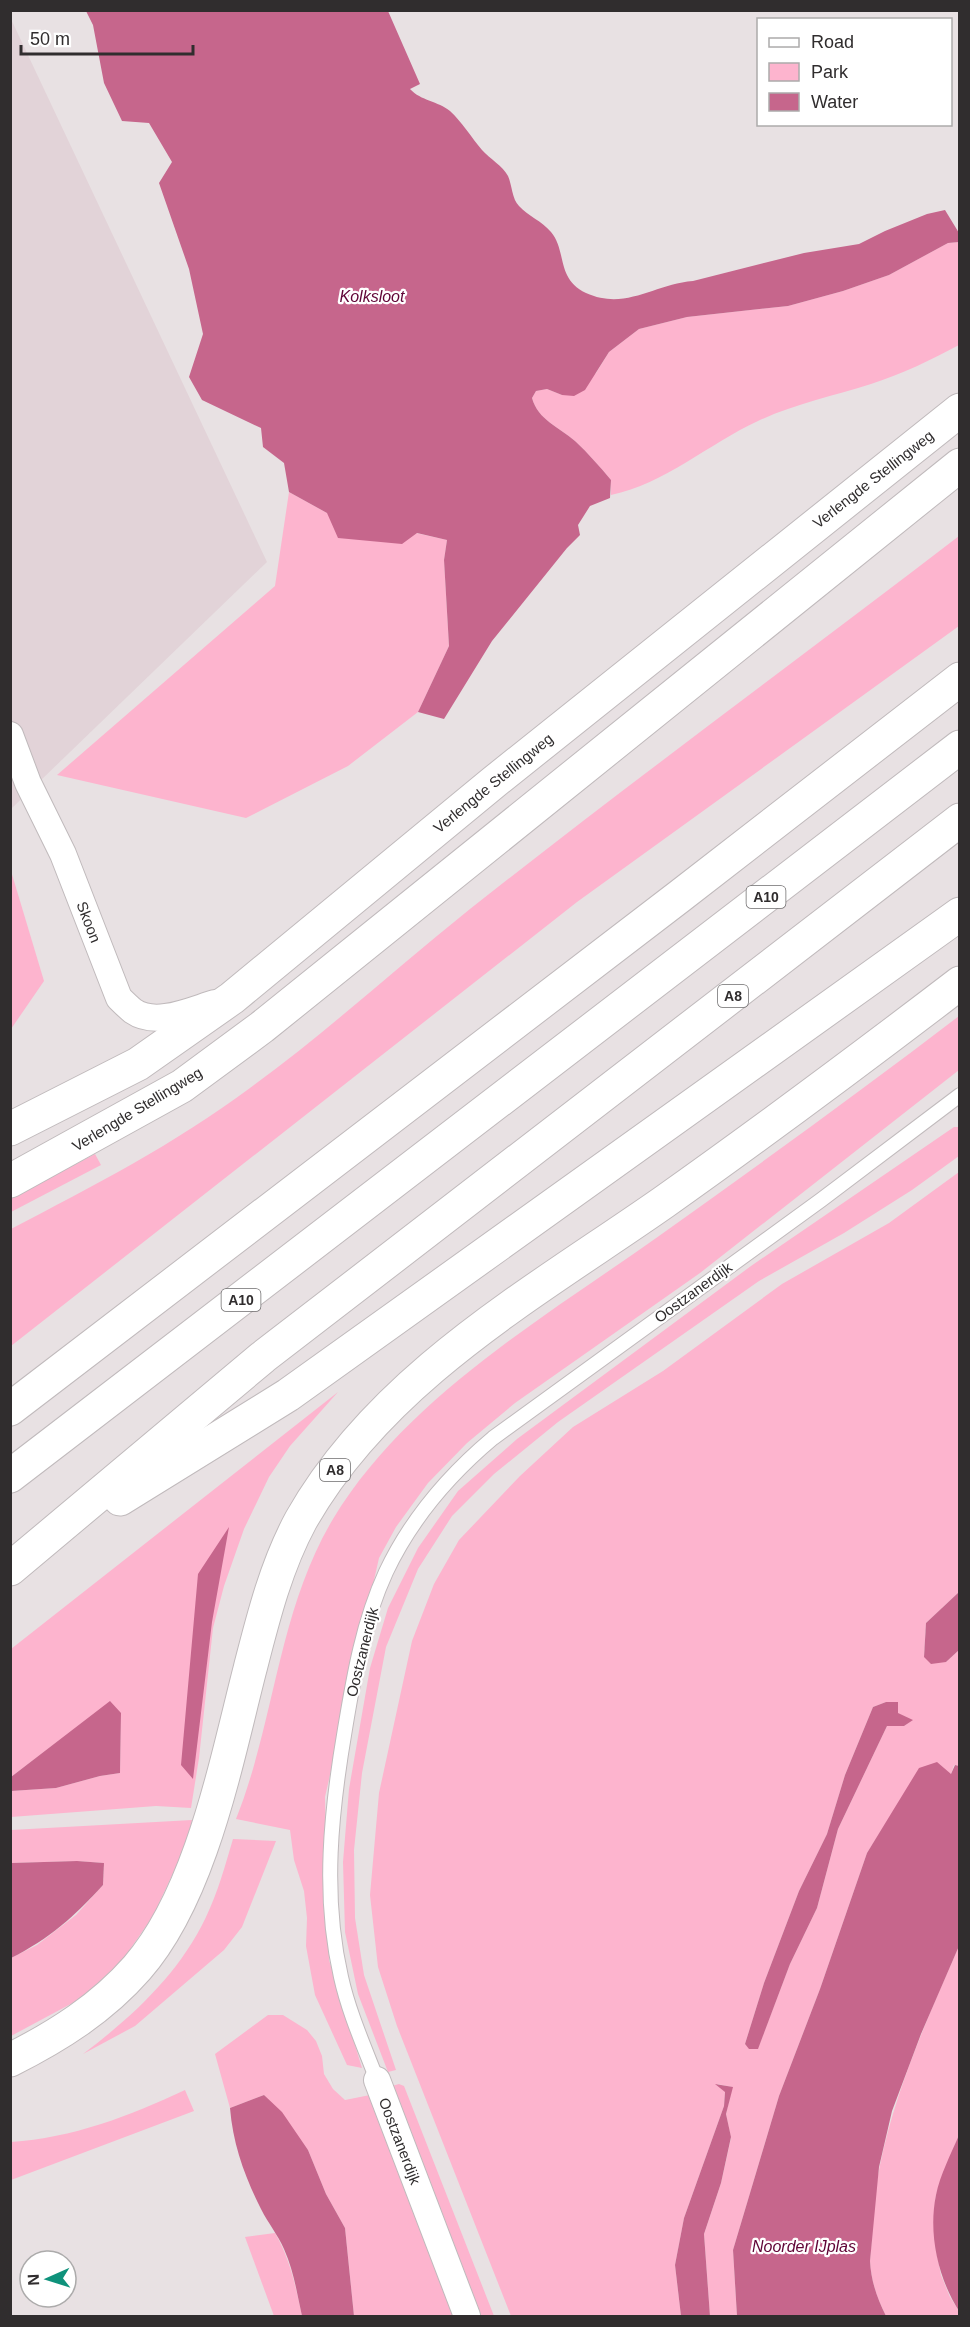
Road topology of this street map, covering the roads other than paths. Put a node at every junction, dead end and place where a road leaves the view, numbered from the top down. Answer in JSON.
{"nodes":[{"id":1,"x":960,"y":410,"type":"edge"},
{"id":2,"x":960,"y":465,"type":"edge"},
{"id":3,"x":960,"y":679,"type":"edge"},
{"id":4,"x":10,"y":735,"type":"edge"},
{"id":5,"x":960,"y":747,"type":"edge"},
{"id":6,"x":960,"y":820,"type":"edge"},
{"id":7,"x":960,"y":914,"type":"edge"},
{"id":8,"x":960,"y":983,"type":"edge"},
{"id":9,"x":232,"y":998,"type":"junction"},
{"id":10,"x":960,"y":1095,"type":"edge"},
{"id":11,"x":10,"y":1129,"type":"edge"},
{"id":12,"x":10,"y":1181,"type":"edge"},
{"id":13,"x":217,"y":1250,"type":"junction"},
{"id":14,"x":10,"y":1380,"type":"edge"},
{"id":15,"x":10,"y":1409,"type":"edge"},
{"id":16,"x":10,"y":1476,"type":"edge"},
{"id":17,"x":17,"y":1564,"type":"edge"},
{"id":18,"x":17,"y":2055,"type":"edge"},
{"id":19,"x":377,"y":2080,"type":"joint"},
{"id":20,"x":466,"y":2316,"type":"edge"}],
"edges":[{"from":1,"to":9,"type":"main road","name":"Verlengde Stellingweg"},
{"from":2,"to":12,"type":"main road","name":"Verlengde Stellingweg"},
{"from":3,"to":13,"type":"main road"},
{"from":4,"to":9,"type":"street","name":"Skoon"},
{"from":5,"to":16,"type":"main road","number":"A10"},
{"from":6,"to":17,"type":"main road","number":"A8"},
{"from":7,"to":17,"type":"main road","number":"A8"},
{"from":8,"to":18,"type":"main road","number":"A8"},
{"from":9,"to":11,"type":"main road","name":"Verlengde Stellingweg"},
{"from":10,"to":19,"type":"lane","name":"Oostzanerdijk"},
{"from":13,"to":14,"type":"main road"},
{"from":13,"to":15,"type":"main road"},
{"from":19,"to":20,"type":"street","name":"Oostzanerdijk"}]}
